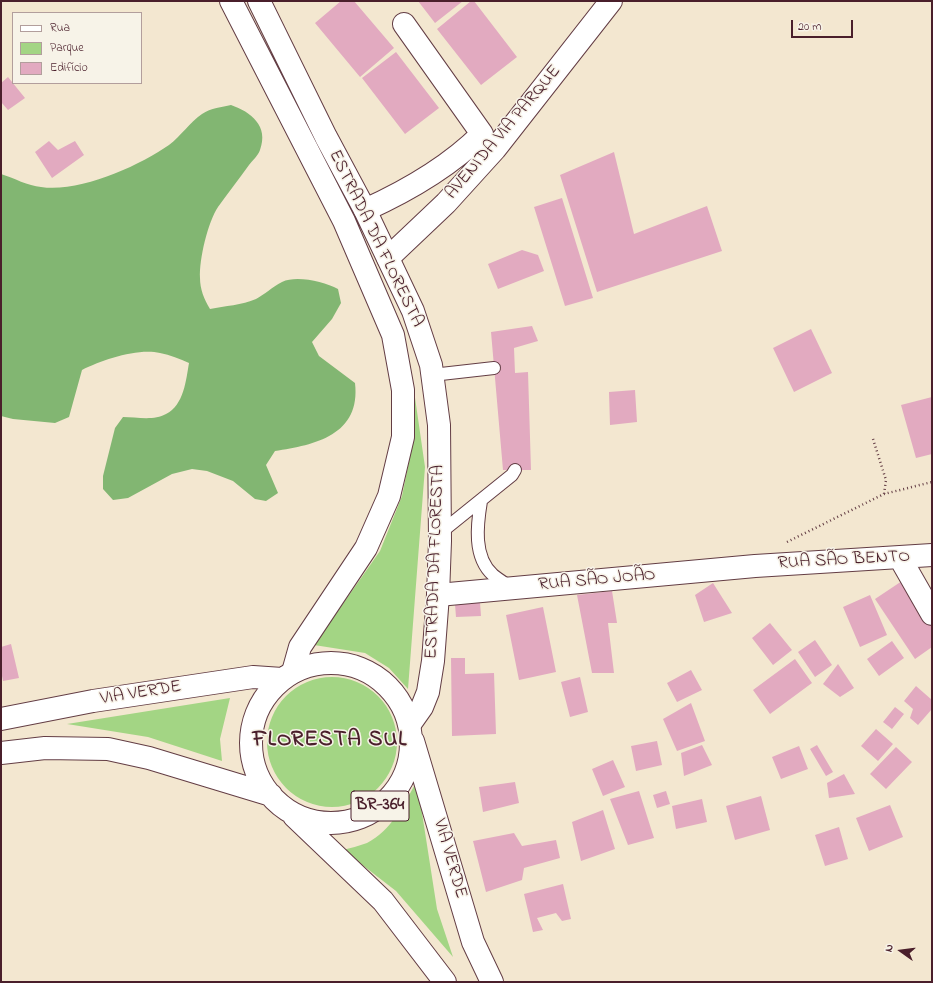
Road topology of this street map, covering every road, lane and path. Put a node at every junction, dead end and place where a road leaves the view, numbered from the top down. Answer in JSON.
{"nodes":[{"id":1,"x":231,"y":1,"type":"edge"},
{"id":2,"x":260,"y":1,"type":"edge"},
{"id":3,"x":611,"y":1,"type":"edge"},
{"id":4,"x":404,"y":24,"type":"dead end"},
{"id":5,"x":488,"y":141,"type":"junction"},
{"id":6,"x":365,"y":210,"type":"junction"},
{"id":7,"x":388,"y":258,"type":"junction"},
{"id":8,"x":494,"y":368,"type":"dead end"},
{"id":9,"x":432,"y":375,"type":"junction"},
{"id":10,"x":873,"y":439,"type":"dead end"},
{"id":11,"x":515,"y":470,"type":"dead end"},
{"id":12,"x":932,"y":482,"type":"edge"},
{"id":13,"x":884,"y":494,"type":"junction"},
{"id":14,"x":481,"y":501,"type":"junction"},
{"id":15,"x":440,"y":533,"type":"junction"},
{"id":16,"x":782,"y":545,"type":"dead end"},
{"id":17,"x":932,"y":555,"type":"edge"},
{"id":18,"x":900,"y":558,"type":"junction"},
{"id":19,"x":755,"y":566,"type":"joint"},
{"id":20,"x":512,"y":588,"type":"junction"},
{"id":21,"x":438,"y":595,"type":"junction"},
{"id":22,"x":932,"y":614,"type":"edge"},
{"id":23,"x":287,"y":675,"type":"junction"},
{"id":24,"x":1,"y":719,"type":"edge"},
{"id":25,"x":410,"y":730,"type":"junction"},
{"id":26,"x":1,"y":754,"type":"edge"},
{"id":27,"x":270,"y":795,"type":"junction"},
{"id":28,"x":289,"y":811,"type":"junction"},
{"id":29,"x":445,"y":982,"type":"edge"},
{"id":30,"x":492,"y":982,"type":"edge"}],
"edges":[{"from":1,"to":23,"type":"main road","name":"ESTRADA DA FLORESTA"},
{"from":2,"to":6,"type":"main road","name":"ESTRADA DA FLORESTA"},
{"from":3,"to":5,"type":"main road","name":"AVENIDA VIA PARQUE"},
{"from":4,"to":5,"type":"main road"},
{"from":5,"to":6,"type":"main road"},
{"from":5,"to":7,"type":"main road","name":"AVENIDA VIA PARQUE"},
{"from":6,"to":7,"type":"main road","name":"ESTRADA DA FLORESTA"},
{"from":7,"to":9,"type":"main road","name":"ESTRADA DA FLORESTA"},
{"from":8,"to":9,"type":"lane"},
{"from":9,"to":15,"type":"main road","name":"ESTRADA DA FLORESTA"},
{"from":10,"to":13,"type":"path"},
{"from":11,"to":14,"type":"lane"},
{"from":12,"to":13,"type":"path"},
{"from":13,"to":16,"type":"path"},
{"from":14,"to":15,"type":"lane"},
{"from":14,"to":20,"type":"lane"},
{"from":15,"to":21,"type":"main road","name":"ESTRADA DA FLORESTA"},
{"from":17,"to":18,"type":"main road","name":"RUA SÃO BENTO"},
{"from":18,"to":19,"type":"main road","name":"RUA SÃO BENTO"},
{"from":18,"to":22,"type":"main road"},
{"from":19,"to":20,"type":"main road","name":"RUA SÃO JOÃO"},
{"from":20,"to":21,"type":"main road","name":"RUA SÃO JOÃO"},
{"from":21,"to":25,"type":"main road","name":"ESTRADA DA FLORESTA"},
{"from":23,"to":24,"type":"main road","name":"VIA VERDE","number":"BR-364"},
{"from":23,"to":25,"type":"main road","number":"BR-364"},
{"from":23,"to":27,"type":"main road","number":"BR-364"},
{"from":25,"to":28,"type":"main road","number":"BR-364"},
{"from":25,"to":30,"type":"main road","name":"VIA VERDE","number":"BR-364"},
{"from":26,"to":27,"type":"main road","number":"BR-364"},
{"from":27,"to":28,"type":"main road","number":"BR-364"},
{"from":28,"to":29,"type":"main road","number":"BR-364"}]}
